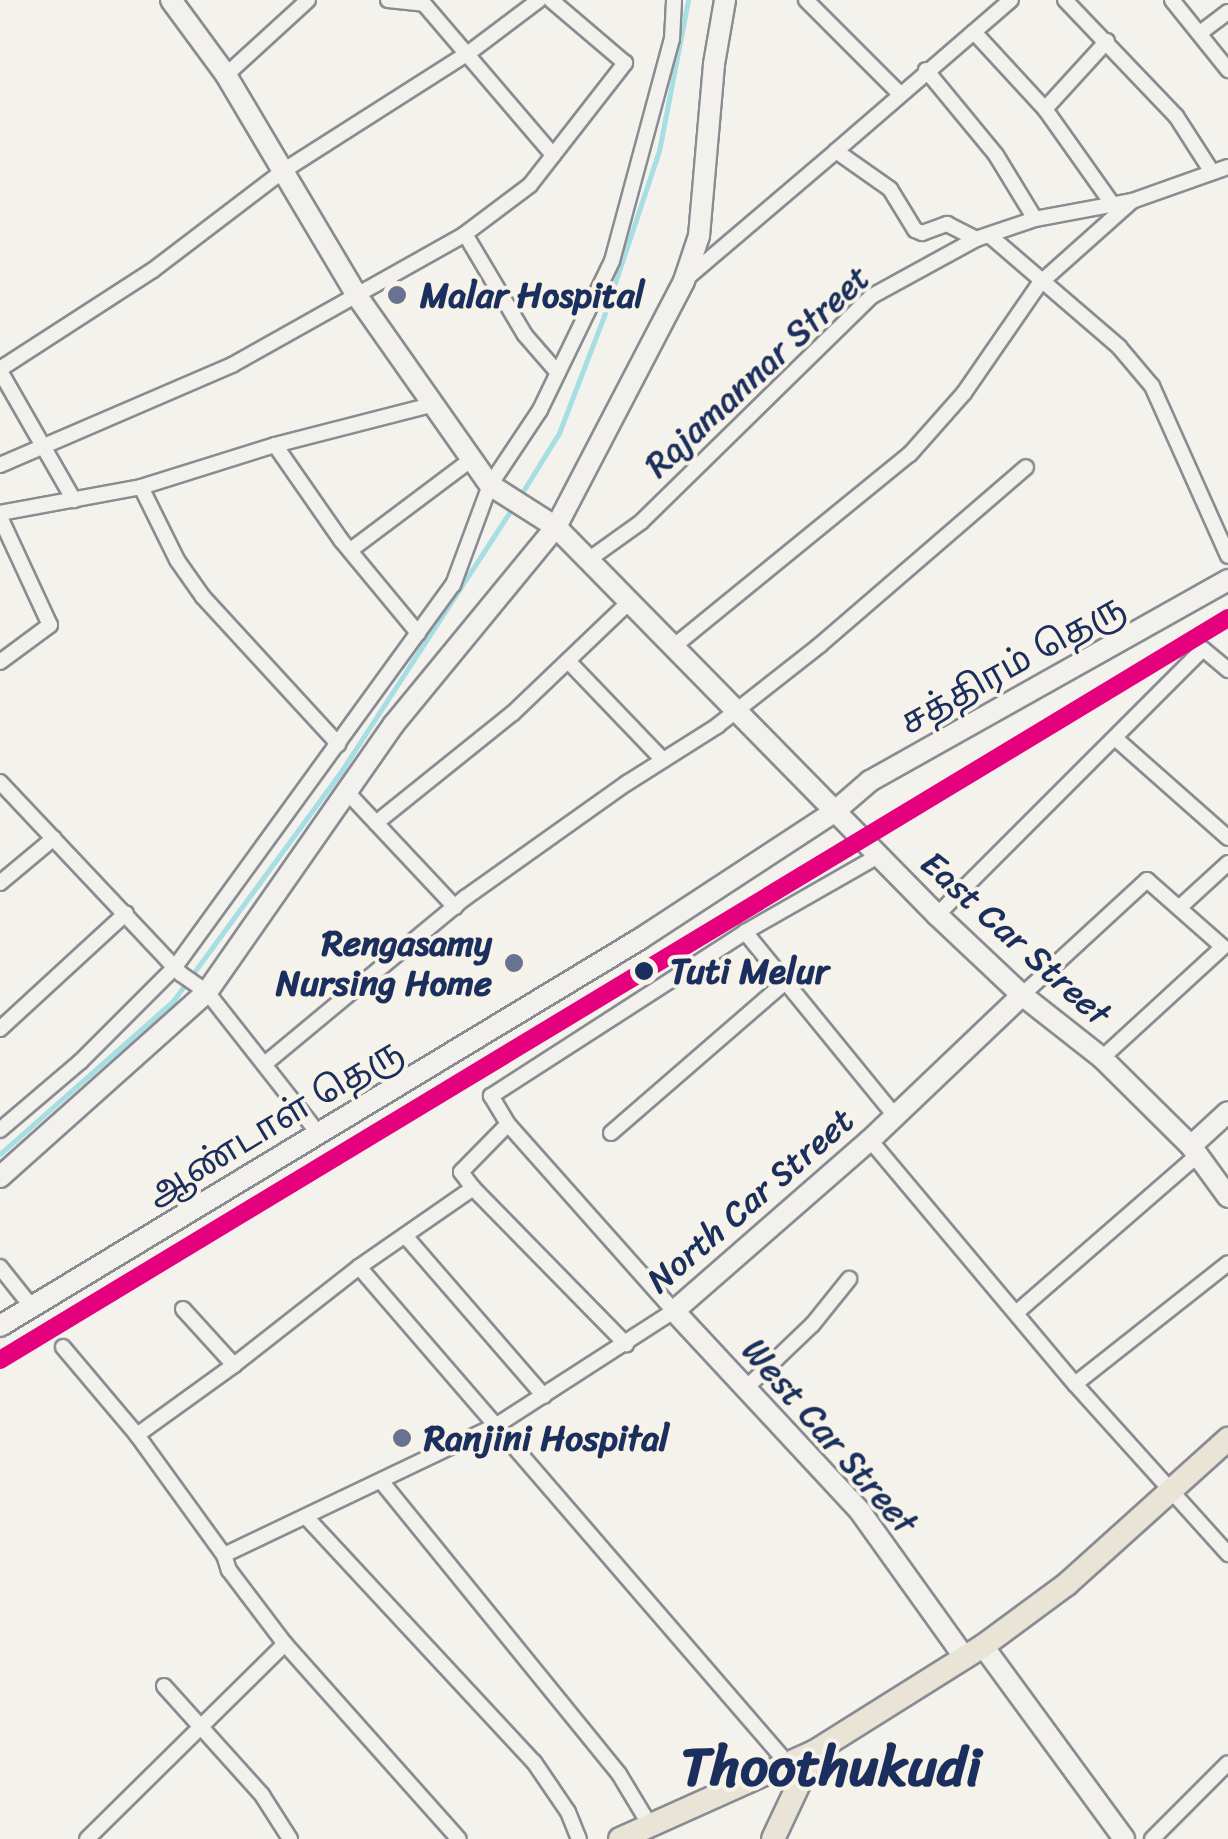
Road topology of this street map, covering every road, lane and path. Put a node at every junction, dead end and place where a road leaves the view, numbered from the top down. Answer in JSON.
{"nodes":[{"id":1,"x":171,"y":0,"type":"edge"},
{"id":2,"x":308,"y":0,"type":"edge"},
{"id":3,"x":388,"y":0,"type":"edge"},
{"id":4,"x":538,"y":0,"type":"edge"},
{"id":5,"x":552,"y":0,"type":"edge"},
{"id":6,"x":674,"y":0,"type":"edge"},
{"id":7,"x":725,"y":0,"type":"edge"},
{"id":8,"x":807,"y":0,"type":"edge"},
{"id":9,"x":1010,"y":0,"type":"edge"},
{"id":10,"x":1065,"y":0,"type":"edge"},
{"id":11,"x":1172,"y":0,"type":"edge"},
{"id":12,"x":1228,"y":12,"type":"edge"},
{"id":13,"x":974,"y":32,"type":"junction"},
{"id":14,"x":1200,"y":33,"type":"junction"},
{"id":15,"x":1107,"y":41,"type":"junction"},
{"id":16,"x":470,"y":52,"type":"junction"},
{"id":17,"x":926,"y":70,"type":"junction"},
{"id":18,"x":1228,"y":70,"type":"edge"},
{"id":19,"x":226,"y":75,"type":"junction"},
{"id":20,"x":899,"y":93,"type":"junction"},
{"id":21,"x":1045,"y":109,"type":"junction"},
{"id":22,"x":836,"y":150,"type":"junction"},
{"id":23,"x":554,"y":155,"type":"junction"},
{"id":24,"x":1228,"y":167,"type":"edge"},
{"id":25,"x":283,"y":171,"type":"junction"},
{"id":26,"x":1212,"y":172,"type":"junction"},
{"id":27,"x":1132,"y":202,"type":"junction"},
{"id":28,"x":1113,"y":205,"type":"junction"},
{"id":29,"x":1035,"y":219,"type":"junction"},
{"id":30,"x":465,"y":234,"type":"junction"},
{"id":31,"x":982,"y":237,"type":"junction"},
{"id":32,"x":684,"y":281,"type":"junction"},
{"id":33,"x":1040,"y":283,"type":"junction"},
{"id":34,"x":357,"y":296,"type":"junction"},
{"id":35,"x":0,"y":370,"type":"edge"},
{"id":36,"x":558,"y":373,"type":"junction"},
{"id":37,"x":431,"y":406,"type":"junction"},
{"id":38,"x":275,"y":445,"type":"junction"},
{"id":39,"x":45,"y":448,"type":"junction"},
{"id":40,"x":469,"y":460,"type":"junction"},
{"id":41,"x":0,"y":466,"type":"edge"},
{"id":42,"x":1026,"y":467,"type":"dead end"},
{"id":43,"x":141,"y":487,"type":"junction"},
{"id":44,"x":495,"y":488,"type":"junction"},
{"id":45,"x":74,"y":500,"type":"junction"},
{"id":46,"x":0,"y":515,"type":"edge"},
{"id":47,"x":549,"y":523,"type":"junction"},
{"id":48,"x":352,"y":548,"type":"junction"},
{"id":49,"x":1228,"y":556,"type":"edge"},
{"id":50,"x":588,"y":560,"type":"junction"},
{"id":51,"x":1228,"y":580,"type":"edge"},
{"id":52,"x":629,"y":602,"type":"junction"},
{"id":53,"x":418,"y":633,"type":"junction"},
{"id":54,"x":673,"y":647,"type":"junction"},
{"id":55,"x":0,"y":662,"type":"edge"},
{"id":56,"x":568,"y":662,"type":"junction"},
{"id":57,"x":1228,"y":670,"type":"edge"},
{"id":58,"x":735,"y":711,"type":"junction"},
{"id":59,"x":1114,"y":738,"type":"junction"},
{"id":60,"x":338,"y":744,"type":"junction"},
{"id":61,"x":664,"y":760,"type":"junction"},
{"id":62,"x":0,"y":782,"type":"edge"},
{"id":63,"x":347,"y":792,"type":"junction"},
{"id":64,"x":834,"y":812,"type":"junction"},
{"id":65,"x":376,"y":822,"type":"junction"},
{"id":66,"x":54,"y":838,"type":"junction"},
{"id":67,"x":1228,"y":838,"type":"edge"},
{"id":68,"x":878,"y":856,"type":"junction"},
{"id":69,"x":1228,"y":863,"type":"edge"},
{"id":70,"x":0,"y":883,"type":"edge"},
{"id":71,"x":455,"y":907,"type":"junction"},
{"id":72,"x":1180,"y":907,"type":"junction"},
{"id":73,"x":126,"y":913,"type":"junction"},
{"id":74,"x":938,"y":914,"type":"junction"},
{"id":75,"x":745,"y":932,"type":"junction"},
{"id":76,"x":178,"y":970,"type":"junction"},
{"id":77,"x":784,"y":983,"type":"junction"},
{"id":78,"x":203,"y":988,"type":"junction"},
{"id":79,"x":1022,"y":994,"type":"junction"},
{"id":80,"x":0,"y":1029,"type":"edge"},
{"id":81,"x":1102,"y":1058,"type":"junction"},
{"id":82,"x":266,"y":1063,"type":"junction"},
{"id":83,"x":1228,"y":1112,"type":"edge"},
{"id":84,"x":895,"y":1116,"type":"junction"},
{"id":85,"x":508,"y":1124,"type":"junction"},
{"id":86,"x":0,"y":1130,"type":"edge"},
{"id":87,"x":318,"y":1133,"type":"junction"},
{"id":88,"x":610,"y":1133,"type":"dead end"},
{"id":89,"x":870,"y":1140,"type":"junction"},
{"id":90,"x":1194,"y":1150,"type":"junction"},
{"id":91,"x":0,"y":1177,"type":"edge"},
{"id":92,"x":473,"y":1188,"type":"junction"},
{"id":93,"x":1228,"y":1198,"type":"edge"},
{"id":94,"x":406,"y":1238,"type":"junction"},
{"id":95,"x":1228,"y":1263,"type":"edge"},
{"id":96,"x":0,"y":1267,"type":"edge"},
{"id":97,"x":359,"y":1267,"type":"junction"},
{"id":98,"x":850,"y":1278,"type":"dead end"},
{"id":99,"x":31,"y":1306,"type":"junction"},
{"id":100,"x":183,"y":1309,"type":"dead end"},
{"id":101,"x":674,"y":1311,"type":"junction"},
{"id":102,"x":1016,"y":1314,"type":"junction"},
{"id":103,"x":0,"y":1326,"type":"edge"},
{"id":104,"x":626,"y":1344,"type":"junction"},
{"id":105,"x":63,"y":1347,"type":"dead end"},
{"id":106,"x":234,"y":1365,"type":"junction"},
{"id":107,"x":1075,"y":1384,"type":"junction"},
{"id":108,"x":748,"y":1388,"type":"junction"},
{"id":109,"x":544,"y":1396,"type":"junction"},
{"id":110,"x":497,"y":1425,"type":"junction"},
{"id":111,"x":137,"y":1435,"type":"junction"},
{"id":112,"x":1228,"y":1439,"type":"edge"},
{"id":113,"x":381,"y":1481,"type":"junction"},
{"id":114,"x":1174,"y":1489,"type":"junction"},
{"id":115,"x":308,"y":1518,"type":"junction"},
{"id":116,"x":1228,"y":1554,"type":"edge"},
{"id":117,"x":224,"y":1555,"type":"junction"},
{"id":118,"x":285,"y":1644,"type":"junction"},
{"id":119,"x":974,"y":1652,"type":"junction"},
{"id":120,"x":164,"y":1686,"type":"dead end"},
{"id":121,"x":199,"y":1729,"type":"junction"},
{"id":122,"x":814,"y":1752,"type":"junction"},
{"id":123,"x":788,"y":1764,"type":"junction"},
{"id":124,"x":1228,"y":1764,"type":"edge"},
{"id":125,"x":651,"y":1827,"type":"junction"},
{"id":126,"x":87,"y":1839,"type":"edge"},
{"id":127,"x":290,"y":1839,"type":"edge"},
{"id":128,"x":459,"y":1839,"type":"edge"},
{"id":129,"x":579,"y":1839,"type":"edge"},
{"id":130,"x":620,"y":1839,"type":"edge"},
{"id":131,"x":773,"y":1839,"type":"edge"},
{"id":132,"x":1124,"y":1839,"type":"edge"},
{"id":133,"x":1152,"y":1839,"type":"edge"}],
"edges":[{"from":1,"to":19,"type":"street","name":"East Car Street"},
{"from":2,"to":19,"type":"street"},
{"from":3,"to":16,"type":"street"},
{"from":4,"to":16,"type":"street"},
{"from":5,"to":23,"type":"street"},
{"from":6,"to":36,"type":"street"},
{"from":7,"to":32,"type":"street"},
{"from":8,"to":20,"type":"street"},
{"from":9,"to":13,"type":"street"},
{"from":10,"to":15,"type":"street"},
{"from":11,"to":14,"type":"street"},
{"from":12,"to":14,"type":"street"},
{"from":13,"to":17,"type":"street"},
{"from":13,"to":21,"type":"street"},
{"from":14,"to":18,"type":"street"},
{"from":15,"to":21,"type":"street"},
{"from":15,"to":26,"type":"street"},
{"from":16,"to":23,"type":"street"},
{"from":16,"to":25,"type":"street"},
{"from":17,"to":20,"type":"street"},
{"from":17,"to":29,"type":"street"},
{"from":19,"to":25,"type":"street","name":"East Car Street"},
{"from":20,"to":22,"type":"street"},
{"from":21,"to":28,"type":"street"},
{"from":22,"to":31,"type":"street"},
{"from":22,"to":32,"type":"street"},
{"from":23,"to":30,"type":"street"},
{"from":24,"to":26,"type":"street"},
{"from":25,"to":34,"type":"street","name":"East Car Street"},
{"from":25,"to":35,"type":"street"},
{"from":26,"to":27,"type":"street"},
{"from":27,"to":28,"type":"street","name":"Rajamannar Street"},
{"from":27,"to":33,"type":"street"},
{"from":28,"to":29,"type":"street","name":"Rajamannar Street"},
{"from":29,"to":31,"type":"street","name":"Rajamannar Street"},
{"from":30,"to":34,"type":"street"},
{"from":30,"to":36,"type":"street"},
{"from":31,"to":33,"type":"street"},
{"from":31,"to":50,"type":"street","name":"Rajamannar Street"},
{"from":32,"to":47,"type":"street"},
{"from":33,"to":49,"type":"street"},
{"from":33,"to":54,"type":"street"},
{"from":34,"to":37,"type":"street","name":"East Car Street"},
{"from":34,"to":39,"type":"street"},
{"from":35,"to":39,"type":"street"},
{"from":36,"to":44,"type":"street"},
{"from":37,"to":38,"type":"street"},
{"from":37,"to":40,"type":"street","name":"East Car Street"},
{"from":38,"to":43,"type":"street"},
{"from":38,"to":48,"type":"street"},
{"from":39,"to":41,"type":"street"},
{"from":39,"to":45,"type":"street"},
{"from":40,"to":44,"type":"street","name":"East Car Street"},
{"from":40,"to":48,"type":"street"},
{"from":42,"to":58,"type":"street"},
{"from":43,"to":45,"type":"street"},
{"from":43,"to":60,"type":"street"},
{"from":44,"to":47,"type":"street","name":"East Car Street"},
{"from":44,"to":53,"type":"street"},
{"from":45,"to":46,"type":"street"},
{"from":46,"to":55,"type":"street"},
{"from":47,"to":50,"type":"street","name":"East Car Street"},
{"from":47,"to":63,"type":"street"},
{"from":48,"to":53,"type":"street"},
{"from":50,"to":52,"type":"street","name":"East Car Street"},
{"from":51,"to":64,"type":"street","name":"சத்திரம் தெரு"},
{"from":52,"to":54,"type":"street","name":"East Car Street"},
{"from":52,"to":56,"type":"street"},
{"from":53,"to":60,"type":"street"},
{"from":54,"to":58,"type":"street","name":"East Car Street"},
{"from":56,"to":61,"type":"street"},
{"from":56,"to":65,"type":"street"},
{"from":57,"to":59,"type":"street"},
{"from":58,"to":61,"type":"street"},
{"from":58,"to":64,"type":"street","name":"East Car Street"},
{"from":59,"to":67,"type":"street"},
{"from":59,"to":74,"type":"street"},
{"from":60,"to":76,"type":"street"},
{"from":61,"to":71,"type":"street"},
{"from":62,"to":66,"type":"street"},
{"from":63,"to":65,"type":"street"},
{"from":63,"to":78,"type":"street"},
{"from":64,"to":68,"type":"street","name":"East Car Street"},
{"from":64,"to":87,"type":"street","name":"ஆண்டாள் தெரு"},
{"from":65,"to":71,"type":"street"},
{"from":66,"to":70,"type":"street"},
{"from":66,"to":73,"type":"street"},
{"from":68,"to":74,"type":"street","name":"East Car Street"},
{"from":68,"to":75,"type":"street"},
{"from":69,"to":72,"type":"street"},
{"from":71,"to":82,"type":"street"},
{"from":72,"to":79,"type":"street"},
{"from":72,"to":81,"type":"street"},
{"from":73,"to":76,"type":"street"},
{"from":73,"to":80,"type":"street"},
{"from":74,"to":79,"type":"street","name":"East Car Street"},
{"from":75,"to":77,"type":"street"},
{"from":75,"to":85,"type":"street"},
{"from":76,"to":78,"type":"street"},
{"from":76,"to":86,"type":"street"},
{"from":77,"to":84,"type":"street"},
{"from":77,"to":88,"type":"street"},
{"from":78,"to":82,"type":"street"},
{"from":78,"to":91,"type":"street"},
{"from":79,"to":81,"type":"street","name":"East Car Street"},
{"from":79,"to":84,"type":"street","name":"North Car Street"},
{"from":81,"to":90,"type":"street","name":"East Car Street"},
{"from":82,"to":87,"type":"street"},
{"from":83,"to":90,"type":"street"},
{"from":84,"to":89,"type":"street","name":"North Car Street"},
{"from":85,"to":92,"type":"street"},
{"from":85,"to":101,"type":"street"},
{"from":87,"to":99,"type":"street","name":"ஆண்டாள் தெரு"},
{"from":89,"to":101,"type":"street","name":"North Car Street"},
{"from":89,"to":102,"type":"street"},
{"from":90,"to":93,"type":"street","name":"East Car Street"},
{"from":90,"to":102,"type":"street"},
{"from":92,"to":94,"type":"street"},
{"from":92,"to":104,"type":"street"},
{"from":94,"to":97,"type":"street"},
{"from":94,"to":109,"type":"street"},
{"from":95,"to":107,"type":"street"},
{"from":96,"to":99,"type":"street"},
{"from":97,"to":106,"type":"street"},
{"from":97,"to":110,"type":"street"},
{"from":98,"to":108,"type":"street"},
{"from":99,"to":103,"type":"street","name":"ஆண்டாள் தெரு"},
{"from":100,"to":106,"type":"street"},
{"from":101,"to":104,"type":"street","name":"North Car Street"},
{"from":101,"to":108,"type":"street","name":"West Car Street"},
{"from":102,"to":107,"type":"street"},
{"from":104,"to":109,"type":"street","name":"North Car Street"},
{"from":105,"to":111,"type":"street"},
{"from":106,"to":111,"type":"street"},
{"from":107,"to":114,"type":"street"},
{"from":108,"to":119,"type":"street","name":"West Car Street"},
{"from":109,"to":110,"type":"street","name":"North Car Street"},
{"from":110,"to":113,"type":"street","name":"North Car Street"},
{"from":110,"to":123,"type":"street"},
{"from":111,"to":117,"type":"street"},
{"from":112,"to":114,"type":"main road"},
{"from":113,"to":115,"type":"street","name":"North Car Street"},
{"from":113,"to":125,"type":"street"},
{"from":114,"to":116,"type":"street"},
{"from":114,"to":119,"type":"main road"},
{"from":115,"to":117,"type":"street","name":"North Car Street"},
{"from":115,"to":129,"type":"street"},
{"from":117,"to":118,"type":"street"},
{"from":118,"to":121,"type":"street"},
{"from":118,"to":128,"type":"street"},
{"from":119,"to":122,"type":"main road"},
{"from":119,"to":132,"type":"street","name":"West Car Street"},
{"from":120,"to":121,"type":"street"},
{"from":121,"to":126,"type":"street"},
{"from":121,"to":127,"type":"street"},
{"from":122,"to":123,"type":"main road"},
{"from":122,"to":131,"type":"main road"},
{"from":123,"to":125,"type":"main road"},
{"from":124,"to":133,"type":"street"},
{"from":125,"to":130,"type":"main road"}]}
